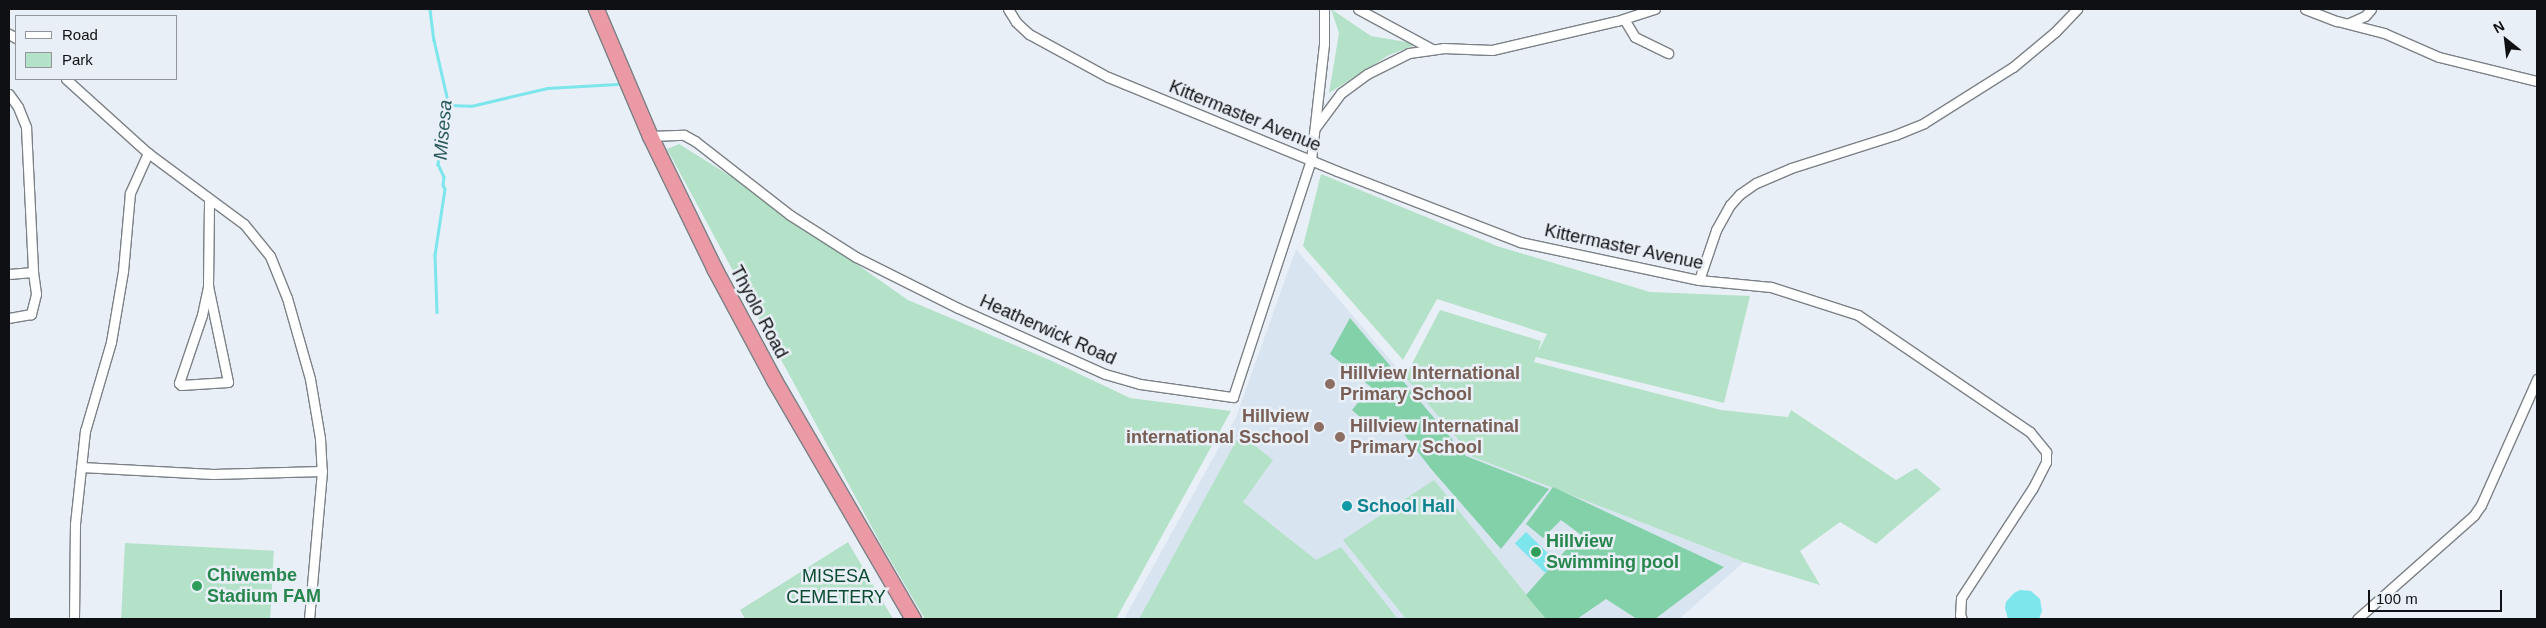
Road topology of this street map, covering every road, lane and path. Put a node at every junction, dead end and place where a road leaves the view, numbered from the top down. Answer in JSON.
{"nodes":[{"id":1,"x":596,"y":9,"type":"edge"},
{"id":2,"x":1008,"y":9,"type":"edge"},
{"id":3,"x":1324,"y":9,"type":"edge"},
{"id":4,"x":1358,"y":9,"type":"edge"},
{"id":5,"x":1656,"y":9,"type":"edge"},
{"id":6,"x":2077,"y":9,"type":"edge"},
{"id":7,"x":2305,"y":9,"type":"edge"},
{"id":8,"x":2371,"y":9,"type":"edge"},
{"id":9,"x":1624,"y":19,"type":"junction"},
{"id":10,"x":2349,"y":23,"type":"junction"},
{"id":11,"x":1433,"y":49,"type":"junction"},
{"id":12,"x":1668,"y":53,"type":"dead end"},
{"id":13,"x":67,"y":80,"type":"edge"},
{"id":14,"x":2537,"y":81,"type":"edge"},
{"id":15,"x":9,"y":94,"type":"edge"},
{"id":16,"x":1313,"y":130,"type":"junction"},
{"id":17,"x":650,"y":136,"type":"junction"},
{"id":18,"x":148,"y":153,"type":"junction"},
{"id":19,"x":1311,"y":160,"type":"junction"},
{"id":20,"x":209,"y":200,"type":"junction"},
{"id":21,"x":33,"y":272,"type":"junction"},
{"id":22,"x":9,"y":274,"type":"edge"},
{"id":23,"x":1699,"y":280,"type":"junction"},
{"id":24,"x":208,"y":286,"type":"junction"},
{"id":25,"x":9,"y":318,"type":"edge"},
{"id":26,"x":2537,"y":379,"type":"edge"},
{"id":27,"x":81,"y":467,"type":"junction"},
{"id":28,"x":322,"y":471,"type":"junction"},
{"id":29,"x":74,"y":619,"type":"edge"},
{"id":30,"x":308,"y":619,"type":"edge"},
{"id":31,"x":913,"y":619,"type":"edge"},
{"id":32,"x":1962,"y":619,"type":"edge"},
{"id":33,"x":2357,"y":619,"type":"edge"}],
"edges":[{"from":1,"to":17,"type":"highway","name":"Thyolo Road"},
{"from":2,"to":19,"type":"street","name":"Kittermaster Avenue"},
{"from":3,"to":16,"type":"street"},
{"from":4,"to":11,"type":"street"},
{"from":5,"to":9,"type":"street"},
{"from":6,"to":23,"type":"street"},
{"from":7,"to":10,"type":"street"},
{"from":8,"to":10,"type":"street"},
{"from":9,"to":11,"type":"street"},
{"from":9,"to":12,"type":"street"},
{"from":10,"to":14,"type":"street"},
{"from":11,"to":16,"type":"street"},
{"from":13,"to":18,"type":"street"},
{"from":15,"to":21,"type":"street"},
{"from":16,"to":19,"type":"street"},
{"from":17,"to":19,"type":"street","name":"Heatherwick Road"},
{"from":17,"to":31,"type":"highway","name":"Thyolo Road"},
{"from":18,"to":20,"type":"street"},
{"from":18,"to":27,"type":"street"},
{"from":19,"to":23,"type":"street","name":"Kittermaster Avenue"},
{"from":20,"to":24,"type":"street"},
{"from":20,"to":28,"type":"street"},
{"from":21,"to":22,"type":"street"},
{"from":21,"to":25,"type":"street"},
{"from":23,"to":32,"type":"street","name":"Kittermaster Avenue"},
{"from":24,"to":24,"type":"street"},
{"from":26,"to":33,"type":"street"},
{"from":27,"to":28,"type":"street"},
{"from":27,"to":29,"type":"street"},
{"from":28,"to":30,"type":"street"}]}
